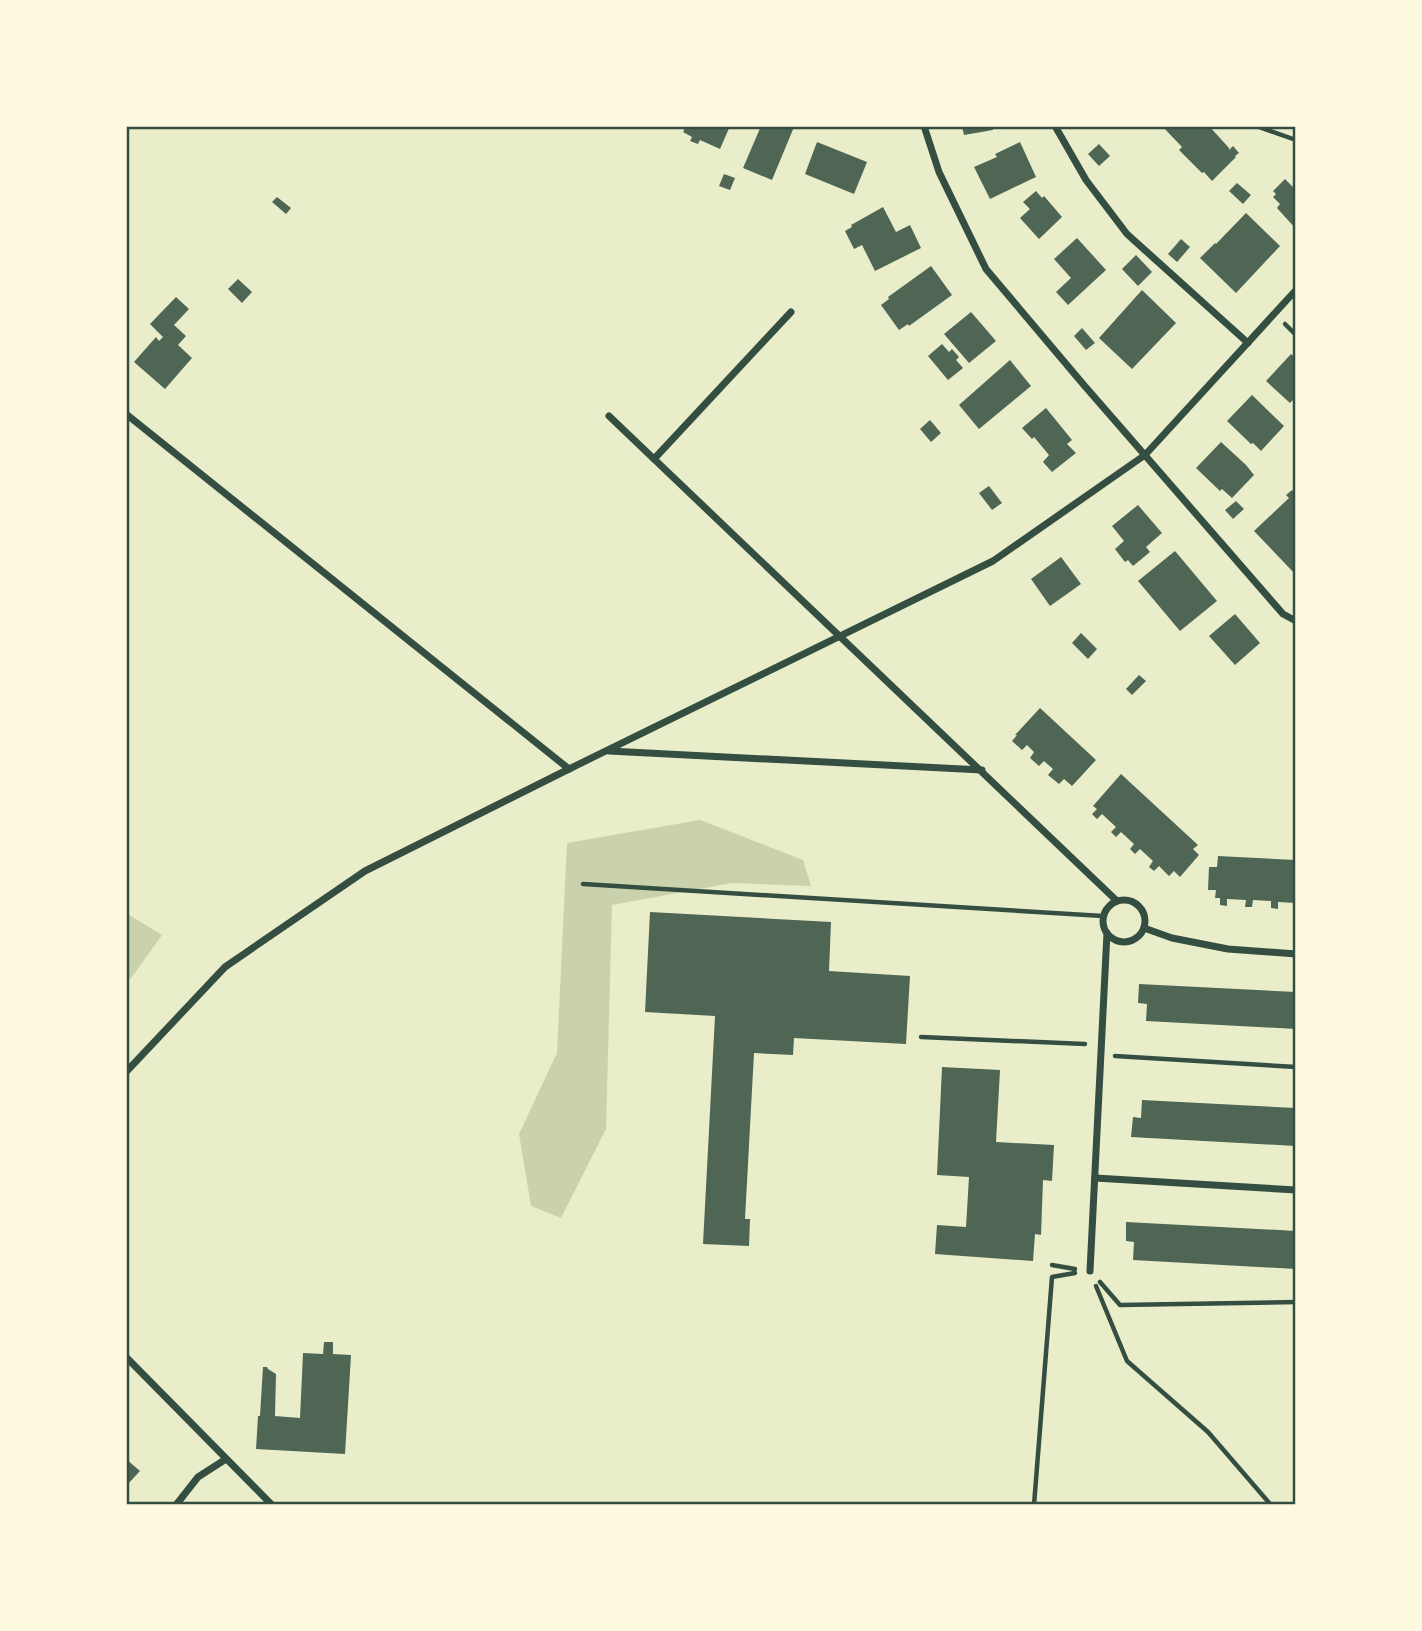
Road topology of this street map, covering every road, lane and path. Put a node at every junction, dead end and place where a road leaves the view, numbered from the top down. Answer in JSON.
{"nodes":[{"id":1,"x":924,"y":126,"type":"edge"},
{"id":2,"x":1055,"y":126,"type":"edge"},
{"id":3,"x":1256,"y":126,"type":"edge"},
{"id":4,"x":1296,"y":139,"type":"edge"},
{"id":5,"x":1296,"y":290,"type":"edge"},
{"id":6,"x":792,"y":312,"type":"dead end"},
{"id":7,"x":1248,"y":343,"type":"junction"},
{"id":8,"x":126,"y":414,"type":"edge"},
{"id":9,"x":609,"y":416,"type":"dead end"},
{"id":10,"x":1145,"y":455,"type":"junction"},
{"id":11,"x":654,"y":459,"type":"junction"},
{"id":12,"x":1296,"y":621,"type":"edge"},
{"id":13,"x":841,"y":636,"type":"junction"},
{"id":14,"x":607,"y":751,"type":"junction"},
{"id":15,"x":569,"y":769,"type":"junction"},
{"id":16,"x":982,"y":771,"type":"junction"},
{"id":17,"x":583,"y":884,"type":"dead end"},
{"id":18,"x":1117,"y":901,"type":"junction"},
{"id":19,"x":1103,"y":916,"type":"junction"},
{"id":20,"x":1144,"y":928,"type":"junction"},
{"id":21,"x":1107,"y":933,"type":"junction"},
{"id":22,"x":1296,"y":954,"type":"edge"},
{"id":23,"x":921,"y":1037,"type":"dead end"},
{"id":24,"x":1100,"y":1045,"type":"junction"},
{"id":25,"x":1100,"y":1055,"type":"junction"},
{"id":26,"x":1296,"y":1067,"type":"edge"},
{"id":27,"x":126,"y":1072,"type":"edge"},
{"id":28,"x":1096,"y":1178,"type":"junction"},
{"id":29,"x":1296,"y":1190,"type":"edge"},
{"id":30,"x":1052,"y":1265,"type":"dead end"},
{"id":31,"x":1090,"y":1271,"type":"junction"},
{"id":32,"x":1296,"y":1302,"type":"edge"},
{"id":33,"x":126,"y":1357,"type":"edge"},
{"id":34,"x":226,"y":1459,"type":"junction"},
{"id":35,"x":176,"y":1505,"type":"edge"},
{"id":36,"x":272,"y":1505,"type":"edge"},
{"id":37,"x":1034,"y":1505,"type":"edge"},
{"id":38,"x":1271,"y":1505,"type":"edge"}],
"edges":[{"from":1,"to":10,"type":"street"},
{"from":2,"to":7,"type":"street"},
{"from":3,"to":4,"type":"path"},
{"from":5,"to":7,"type":"street"},
{"from":6,"to":11,"type":"street"},
{"from":7,"to":10,"type":"street"},
{"from":8,"to":15,"type":"street"},
{"from":9,"to":11,"type":"street"},
{"from":10,"to":12,"type":"street"},
{"from":10,"to":13,"type":"street"},
{"from":11,"to":13,"type":"street"},
{"from":13,"to":14,"type":"street"},
{"from":13,"to":16,"type":"street"},
{"from":14,"to":15,"type":"street"},
{"from":14,"to":16,"type":"street"},
{"from":15,"to":27,"type":"street"},
{"from":16,"to":18,"type":"street"},
{"from":17,"to":19,"type":"path"},
{"from":18,"to":19,"type":"street"},
{"from":18,"to":20,"type":"street"},
{"from":19,"to":21,"type":"street"},
{"from":20,"to":21,"type":"street"},
{"from":20,"to":22,"type":"street"},
{"from":21,"to":24,"type":"street"},
{"from":23,"to":24,"type":"path"},
{"from":24,"to":25,"type":"street"},
{"from":25,"to":26,"type":"path"},
{"from":25,"to":28,"type":"street"},
{"from":28,"to":29,"type":"street"},
{"from":28,"to":31,"type":"street"},
{"from":30,"to":31,"type":"path"},
{"from":31,"to":32,"type":"path"},
{"from":31,"to":37,"type":"path"},
{"from":31,"to":38,"type":"path"},
{"from":33,"to":34,"type":"street"},
{"from":34,"to":35,"type":"street"},
{"from":34,"to":36,"type":"street"}]}
